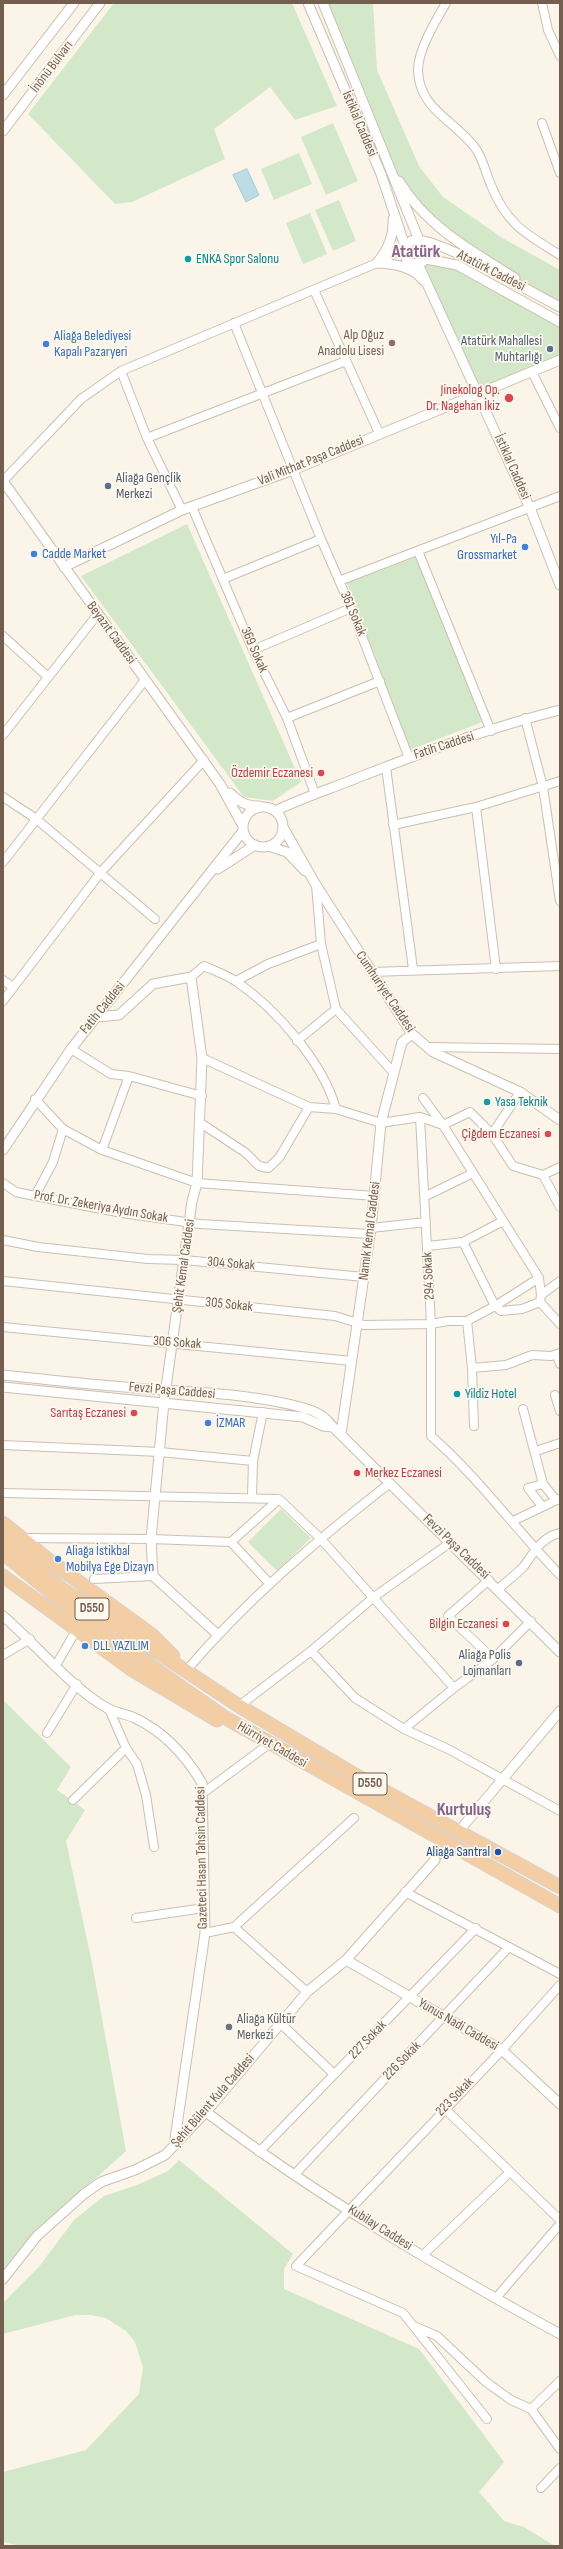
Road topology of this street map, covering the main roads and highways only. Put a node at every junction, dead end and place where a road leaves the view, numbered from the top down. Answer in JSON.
{"nodes":[{"id":1,"x":3,"y":1523,"type":"edge"},
{"id":2,"x":3,"y":1540,"type":"edge"},
{"id":3,"x":3,"y":1553,"type":"edge"},
{"id":4,"x":3,"y":1576,"type":"edge"},
{"id":5,"x":186,"y":1671,"type":"junction"},
{"id":6,"x":252,"y":1734,"type":"junction"},
{"id":7,"x":560,"y":1887,"type":"edge"},
{"id":8,"x":560,"y":1906,"type":"edge"}],
"edges":[{"from":1,"to":5,"type":"highway"},
{"from":2,"to":5,"type":"highway","name":"Hürriyet Caddesi","number":"D550"},
{"from":3,"to":6,"type":"highway","name":"Hürriyet Caddesi","number":"D550"},
{"from":4,"to":6,"type":"highway"},
{"from":5,"to":7,"type":"highway","name":"Hürriyet Caddesi","number":"D550"},
{"from":6,"to":8,"type":"highway","name":"Hürriyet Caddesi","number":"D550"}]}
